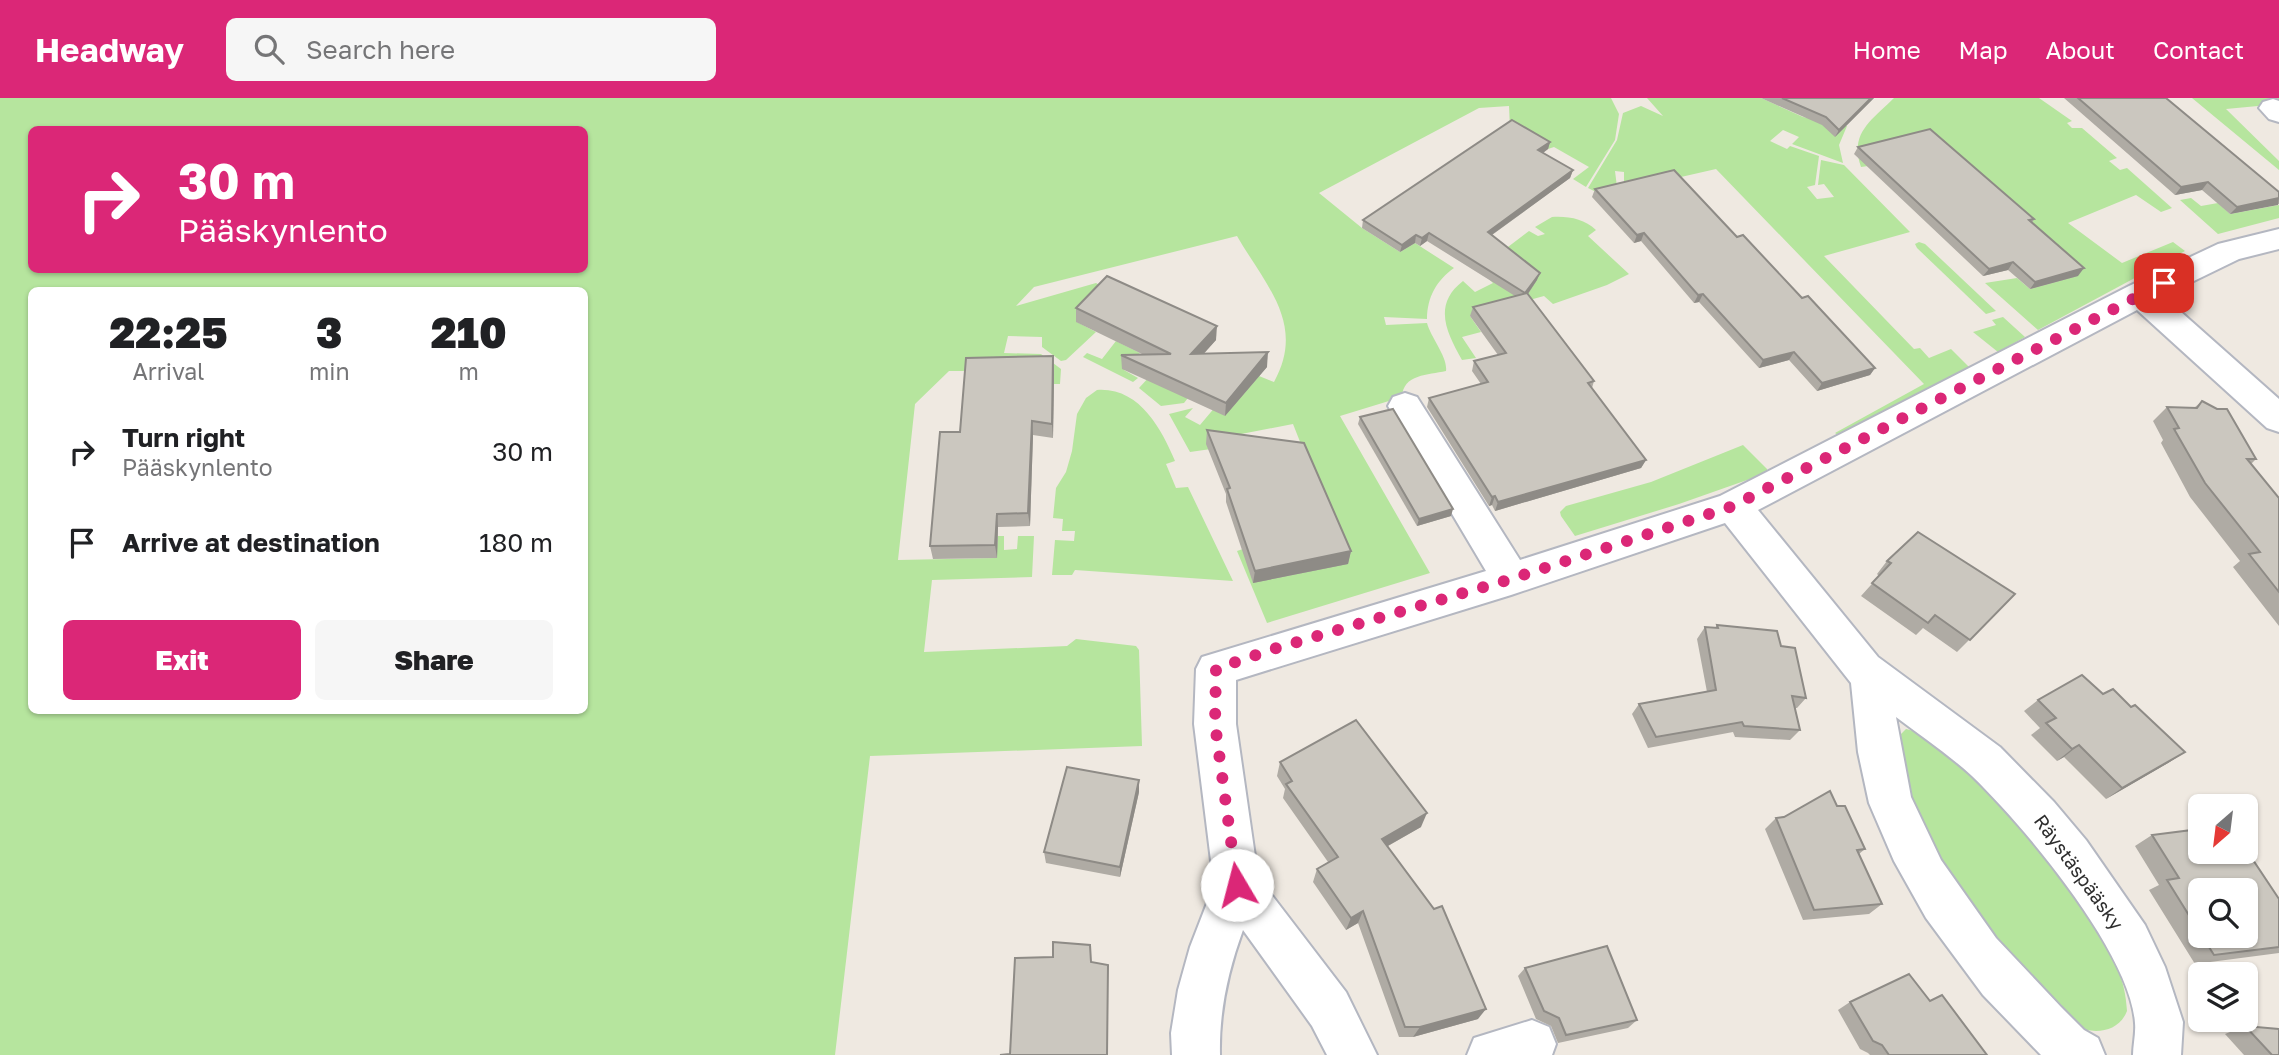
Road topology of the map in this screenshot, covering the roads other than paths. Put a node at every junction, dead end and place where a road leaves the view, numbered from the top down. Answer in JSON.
{"nodes":[{"id":1,"x":2279,"y":239,"type":"edge"},
{"id":2,"x":2140,"y":294,"type":"junction"},
{"id":3,"x":1405,"y":406,"type":"dead end"},
{"id":4,"x":2279,"y":419,"type":"edge"},
{"id":5,"x":1733,"y":506,"type":"junction"},
{"id":6,"x":1511,"y":579,"type":"junction"},
{"id":7,"x":1871,"y":676,"type":"junction"},
{"id":8,"x":1237,"y":885,"type":"junction"},
{"id":9,"x":1196,"y":1055,"type":"edge"},
{"id":10,"x":1353,"y":1055,"type":"edge"},
{"id":11,"x":2081,"y":1055,"type":"edge"},
{"id":12,"x":2157,"y":1055,"type":"edge"}],
"edges":[{"from":1,"to":2,"type":"street"},
{"from":2,"to":4,"type":"street"},
{"from":2,"to":5,"type":"street"},
{"from":3,"to":6,"type":"street"},
{"from":5,"to":6,"type":"street"},
{"from":5,"to":7,"type":"street","name":"Räystäspääsky"},
{"from":6,"to":8,"type":"street"},
{"from":7,"to":11,"type":"street"},
{"from":7,"to":12,"type":"street","name":"Räystäspääsky"},
{"from":8,"to":9,"type":"street"},
{"from":8,"to":10,"type":"street"}]}
